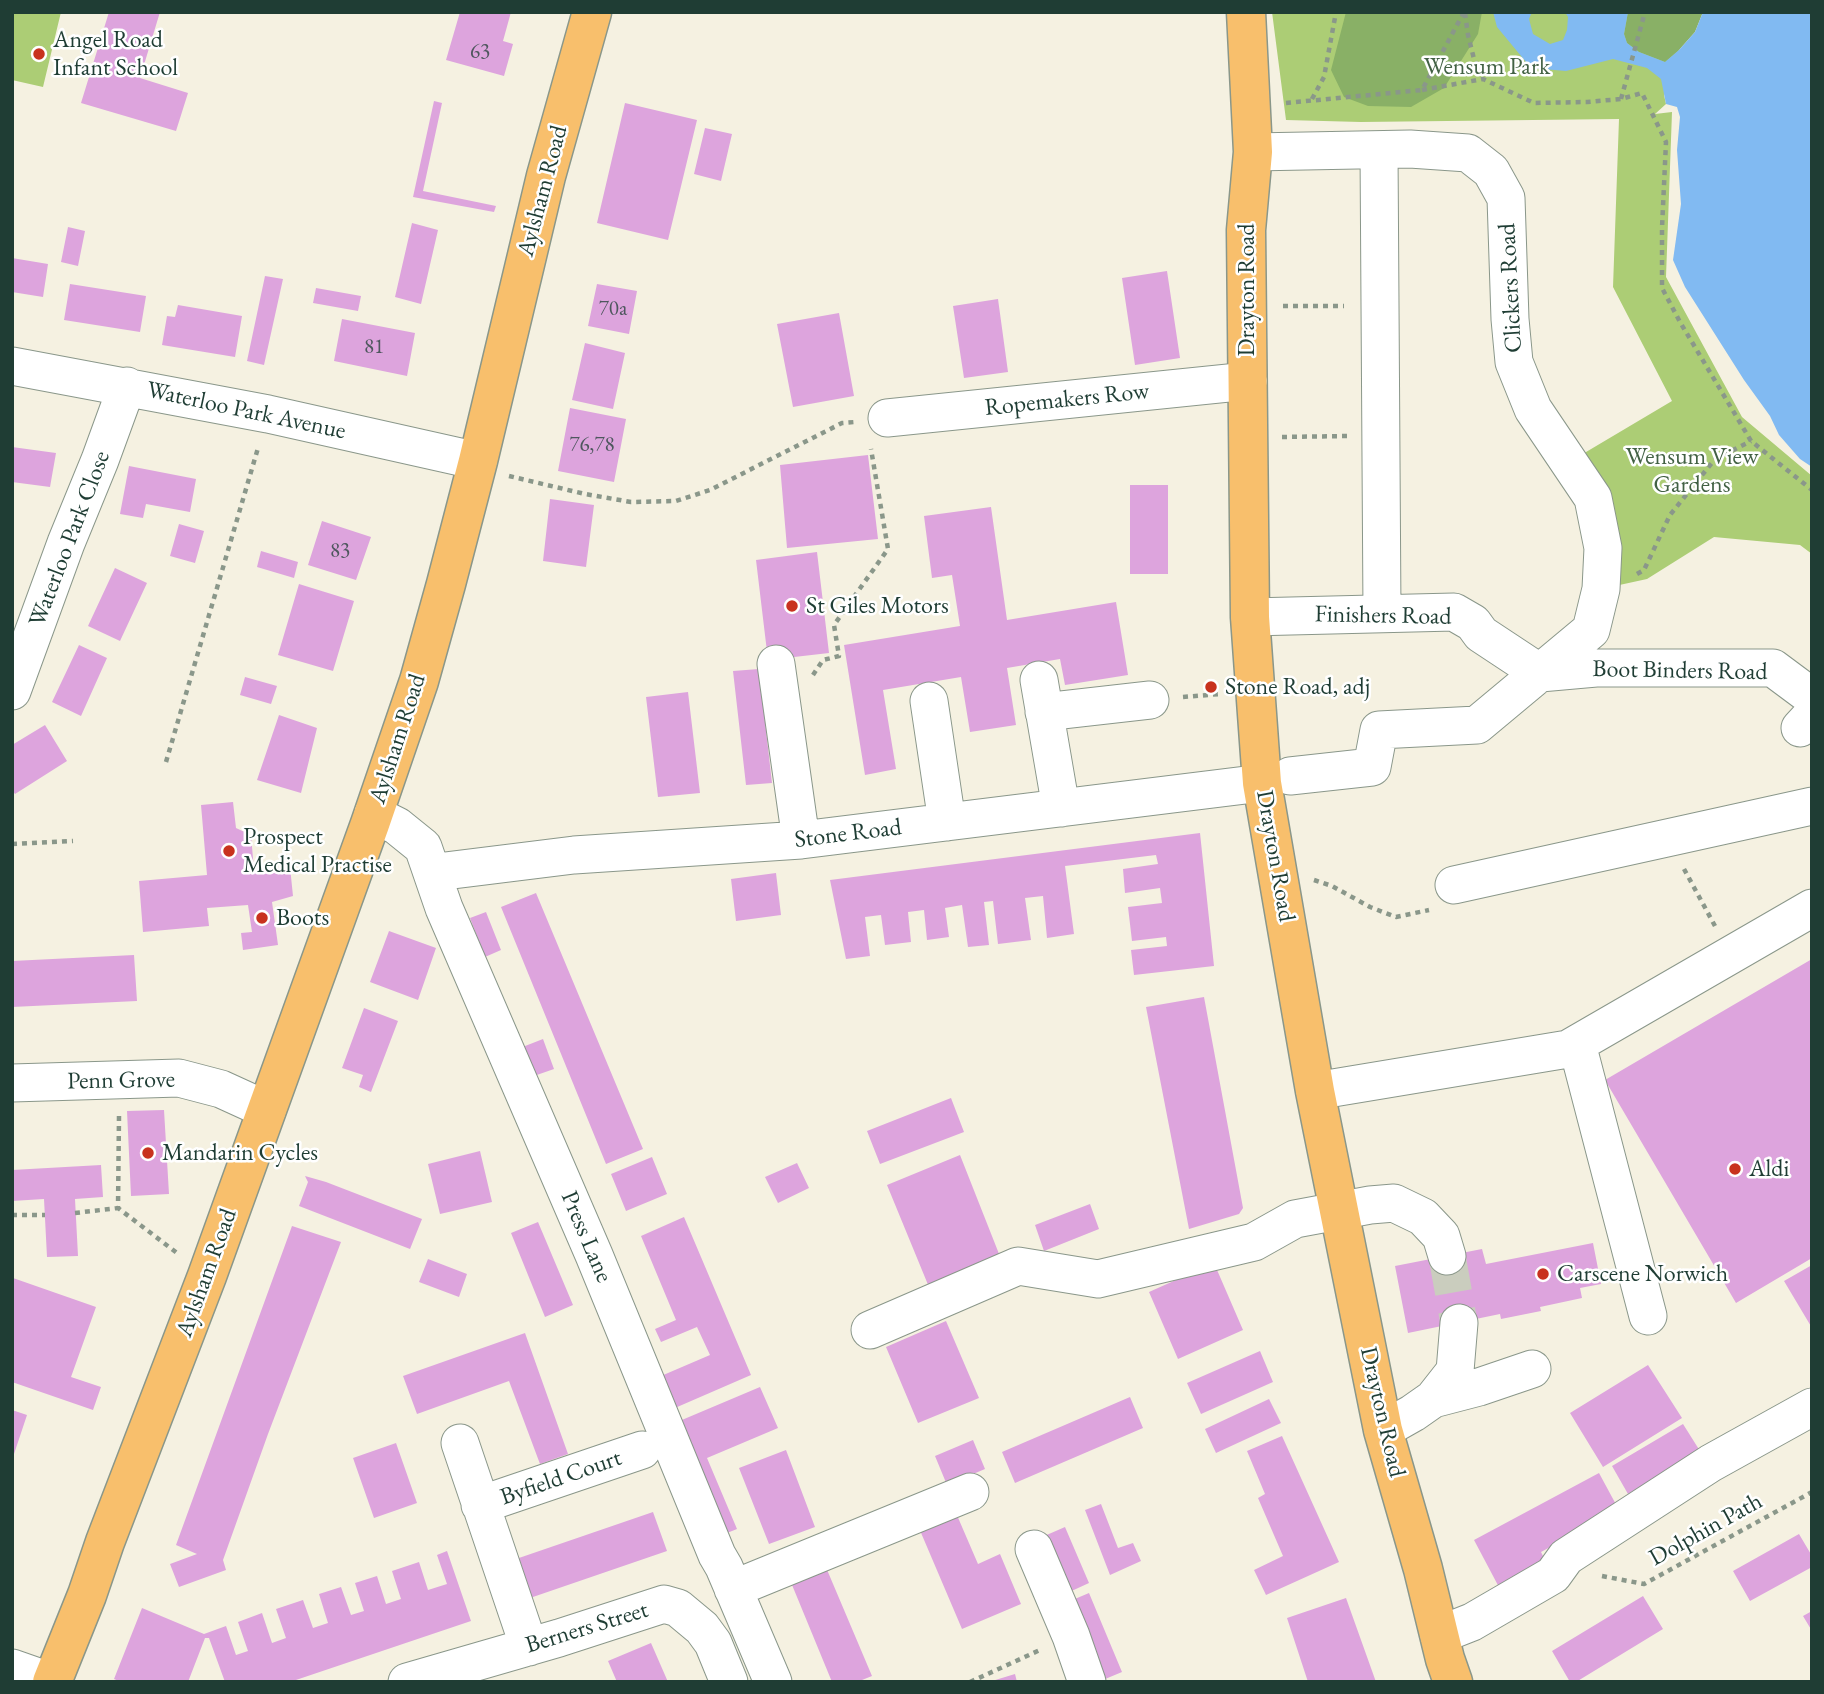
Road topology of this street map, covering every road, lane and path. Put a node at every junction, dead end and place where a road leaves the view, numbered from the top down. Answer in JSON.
{"nodes":[{"id":1,"x":592,"y":12,"type":"edge"},
{"id":2,"x":1246,"y":12,"type":"edge"},
{"id":3,"x":1336,"y":12,"type":"edge"},
{"id":4,"x":1465,"y":12,"type":"edge"},
{"id":5,"x":1645,"y":12,"type":"edge"},
{"id":6,"x":1483,"y":79,"type":"junction"},
{"id":7,"x":1422,"y":90,"type":"junction"},
{"id":8,"x":1621,"y":99,"type":"junction"},
{"id":9,"x":1379,"y":150,"type":"junction"},
{"id":10,"x":1253,"y":152,"type":"junction"},
{"id":11,"x":1380,"y":305,"type":"junction"},
{"id":12,"x":1277,"y":306,"type":"dead end"},
{"id":13,"x":12,"y":366,"type":"edge"},
{"id":14,"x":1248,"y":381,"type":"junction"},
{"id":15,"x":127,"y":386,"type":"junction"},
{"id":16,"x":268,"y":414,"type":"junction"},
{"id":17,"x":876,"y":420,"type":"junction"},
{"id":18,"x":1381,"y":435,"type":"junction"},
{"id":19,"x":1278,"y":438,"type":"dead end"},
{"id":20,"x":1751,"y":441,"type":"junction"},
{"id":21,"x":477,"y":465,"type":"junction"},
{"id":22,"x":1812,"y":490,"type":"edge"},
{"id":23,"x":1601,"y":589,"type":"junction"},
{"id":24,"x":1382,"y":613,"type":"junction"},
{"id":25,"x":1250,"y":617,"type":"junction"},
{"id":26,"x":776,"y":664,"type":"dead end"},
{"id":27,"x":1540,"y":673,"type":"junction"},
{"id":28,"x":810,"y":680,"type":"dead end"},
{"id":29,"x":12,"y":691,"type":"edge"},
{"id":30,"x":1222,"y":694,"type":"dead end"},
{"id":31,"x":1194,"y":695,"type":"dead end"},
{"id":32,"x":1150,"y":700,"type":"dead end"},
{"id":33,"x":929,"y":701,"type":"dead end"},
{"id":34,"x":1808,"y":714,"type":"edge"},
{"id":35,"x":166,"y":762,"type":"dead end"},
{"id":36,"x":1276,"y":780,"type":"junction"},
{"id":37,"x":1812,"y":806,"type":"edge"},
{"id":38,"x":1062,"y":808,"type":"junction"},
{"id":39,"x":373,"y":814,"type":"junction"},
{"id":40,"x":947,"y":822,"type":"junction"},
{"id":41,"x":801,"y":841,"type":"junction"},
{"id":42,"x":73,"y":842,"type":"dead end"},
{"id":43,"x":12,"y":844,"type":"edge"},
{"id":44,"x":1682,"y":867,"type":"dead end"},
{"id":45,"x":433,"y":875,"type":"junction"},
{"id":46,"x":1332,"y":886,"type":"dead end"},
{"id":47,"x":1445,"y":897,"type":"joint"},
{"id":48,"x":1812,"y":908,"type":"edge"},
{"id":49,"x":1732,"y":955,"type":"junction"},
{"id":50,"x":1577,"y":1044,"type":"junction"},
{"id":51,"x":120,"y":1080,"type":"junction"},
{"id":52,"x":12,"y":1083,"type":"edge"},
{"id":53,"x":1315,"y":1091,"type":"junction"},
{"id":54,"x":267,"y":1110,"type":"junction"},
{"id":55,"x":118,"y":1208,"type":"junction"},
{"id":56,"x":1340,"y":1211,"type":"junction"},
{"id":57,"x":75,"y":1213,"type":"dead end"},
{"id":58,"x":12,"y":1215,"type":"edge"},
{"id":59,"x":45,"y":1215,"type":"dead end"},
{"id":60,"x":1447,"y":1256,"type":"tunnel mouth"},
{"id":61,"x":207,"y":1276,"type":"junction"},
{"id":62,"x":1648,"y":1316,"type":"dead end"},
{"id":63,"x":1459,"y":1323,"type":"tunnel mouth"},
{"id":64,"x":870,"y":1330,"type":"dead end"},
{"id":65,"x":1532,"y":1369,"type":"dead end"},
{"id":66,"x":1433,"y":1399,"type":"junction"},
{"id":67,"x":1812,"y":1407,"type":"edge"},
{"id":68,"x":1383,"y":1430,"type":"junction"},
{"id":69,"x":460,"y":1443,"type":"dead end"},
{"id":70,"x":642,"y":1450,"type":"dead end"},
{"id":71,"x":970,"y":1492,"type":"dead end"},
{"id":72,"x":1812,"y":1492,"type":"edge"},
{"id":73,"x":480,"y":1506,"type":"junction"},
{"id":74,"x":1034,"y":1549,"type":"dead end"},
{"id":75,"x":1589,"y":1574,"type":"dead end"},
{"id":76,"x":733,"y":1589,"type":"junction"},
{"id":77,"x":1439,"y":1635,"type":"junction"},
{"id":78,"x":1071,"y":1636,"type":"junction"},
{"id":79,"x":529,"y":1647,"type":"junction"},
{"id":80,"x":12,"y":1668,"type":"edge"},
{"id":81,"x":52,"y":1682,"type":"edge"},
{"id":82,"x":407,"y":1682,"type":"edge"},
{"id":83,"x":729,"y":1682,"type":"edge"},
{"id":84,"x":773,"y":1682,"type":"edge"},
{"id":85,"x":970,"y":1682,"type":"edge"},
{"id":86,"x":1087,"y":1682,"type":"edge"},
{"id":87,"x":1453,"y":1682,"type":"edge"}],
"edges":[{"from":1,"to":21,"type":"main road","name":"Aylsham Road"},
{"from":2,"to":10,"type":"main road","name":"Drayton Road"},
{"from":3,"to":7,"type":"path"},
{"from":4,"to":6,"type":"path"},
{"from":4,"to":7,"type":"path"},
{"from":5,"to":8,"type":"path"},
{"from":6,"to":7,"type":"path"},
{"from":6,"to":8,"type":"path"},
{"from":8,"to":20,"type":"path"},
{"from":9,"to":10,"type":"street","name":"Clickers Road"},
{"from":9,"to":11,"type":"street"},
{"from":9,"to":23,"type":"street","name":"Clickers Road"},
{"from":10,"to":14,"type":"main road","name":"Drayton Road"},
{"from":11,"to":12,"type":"path"},
{"from":11,"to":18,"type":"street"},
{"from":13,"to":15,"type":"street","name":"Waterloo Park Avenue"},
{"from":14,"to":17,"type":"street","name":"Ropemakers Row"},
{"from":14,"to":25,"type":"main road","name":"Drayton Road"},
{"from":15,"to":16,"type":"street","name":"Waterloo Park Avenue"},
{"from":15,"to":29,"type":"street","name":"Waterloo Park Close"},
{"from":16,"to":21,"type":"street","name":"Waterloo Park Avenue"},
{"from":16,"to":35,"type":"path"},
{"from":17,"to":21,"type":"path"},
{"from":17,"to":28,"type":"path"},
{"from":18,"to":19,"type":"path"},
{"from":18,"to":24,"type":"street"},
{"from":20,"to":22,"type":"path"},
{"from":20,"to":23,"type":"path"},
{"from":21,"to":39,"type":"main road","name":"Aylsham Road"},
{"from":23,"to":27,"type":"street","name":"Clickers Road"},
{"from":24,"to":25,"type":"street","name":"Finishers Road"},
{"from":24,"to":27,"type":"street","name":"Finishers Road"},
{"from":25,"to":36,"type":"main road","name":"Drayton Road"},
{"from":26,"to":41,"type":"street"},
{"from":27,"to":34,"type":"street","name":"Boot Binders Road"},
{"from":27,"to":36,"type":"street"},
{"from":30,"to":31,"type":"path"},
{"from":32,"to":38,"type":"street"},
{"from":33,"to":40,"type":"street"},
{"from":36,"to":38,"type":"street","name":"Stone Road"},
{"from":36,"to":53,"type":"main road","name":"Drayton Road"},
{"from":37,"to":47,"type":"street"},
{"from":38,"to":40,"type":"street","name":"Stone Road"},
{"from":39,"to":45,"type":"street","name":"Press Lane"},
{"from":39,"to":54,"type":"main road","name":"Aylsham Road"},
{"from":40,"to":41,"type":"street","name":"Stone Road"},
{"from":41,"to":45,"type":"street","name":"Stone Road"},
{"from":42,"to":43,"type":"path"},
{"from":44,"to":49,"type":"path"},
{"from":45,"to":76,"type":"street","name":"Press Lane"},
{"from":46,"to":47,"type":"path"},
{"from":48,"to":49,"type":"street"},
{"from":49,"to":50,"type":"street"},
{"from":50,"to":53,"type":"street"},
{"from":50,"to":62,"type":"street"},
{"from":51,"to":52,"type":"street","name":"Penn Grove"},
{"from":51,"to":54,"type":"street","name":"Penn Grove"},
{"from":51,"to":55,"type":"path"},
{"from":53,"to":56,"type":"main road","name":"Drayton Road"},
{"from":54,"to":61,"type":"main road","name":"Aylsham Road"},
{"from":55,"to":57,"type":"path"},
{"from":55,"to":61,"type":"path"},
{"from":56,"to":60,"type":"street"},
{"from":56,"to":64,"type":"street"},
{"from":56,"to":68,"type":"main road","name":"Drayton Road"},
{"from":58,"to":59,"type":"path"},
{"from":61,"to":81,"type":"main road","name":"Aylsham Road"},
{"from":63,"to":66,"type":"street"},
{"from":65,"to":66,"type":"street"},
{"from":66,"to":68,"type":"street"},
{"from":67,"to":77,"type":"street"},
{"from":68,"to":77,"type":"main road","name":"Drayton Road"},
{"from":69,"to":73,"type":"street","name":"Byfield Court"},
{"from":70,"to":73,"type":"street","name":"Byfield Court"},
{"from":71,"to":76,"type":"street"},
{"from":72,"to":75,"type":"path","name":"Dolphin Path"},
{"from":73,"to":79,"type":"street","name":"Byfield Court"},
{"from":74,"to":78,"type":"street"},
{"from":76,"to":84,"type":"street","name":"Press Lane"},
{"from":77,"to":87,"type":"main road","name":"Drayton Road"},
{"from":78,"to":85,"type":"path"},
{"from":78,"to":86,"type":"street"},
{"from":79,"to":82,"type":"street","name":"Berners Street"},
{"from":79,"to":83,"type":"street","name":"Berners Street"},
{"from":80,"to":81,"type":"street"}]}
